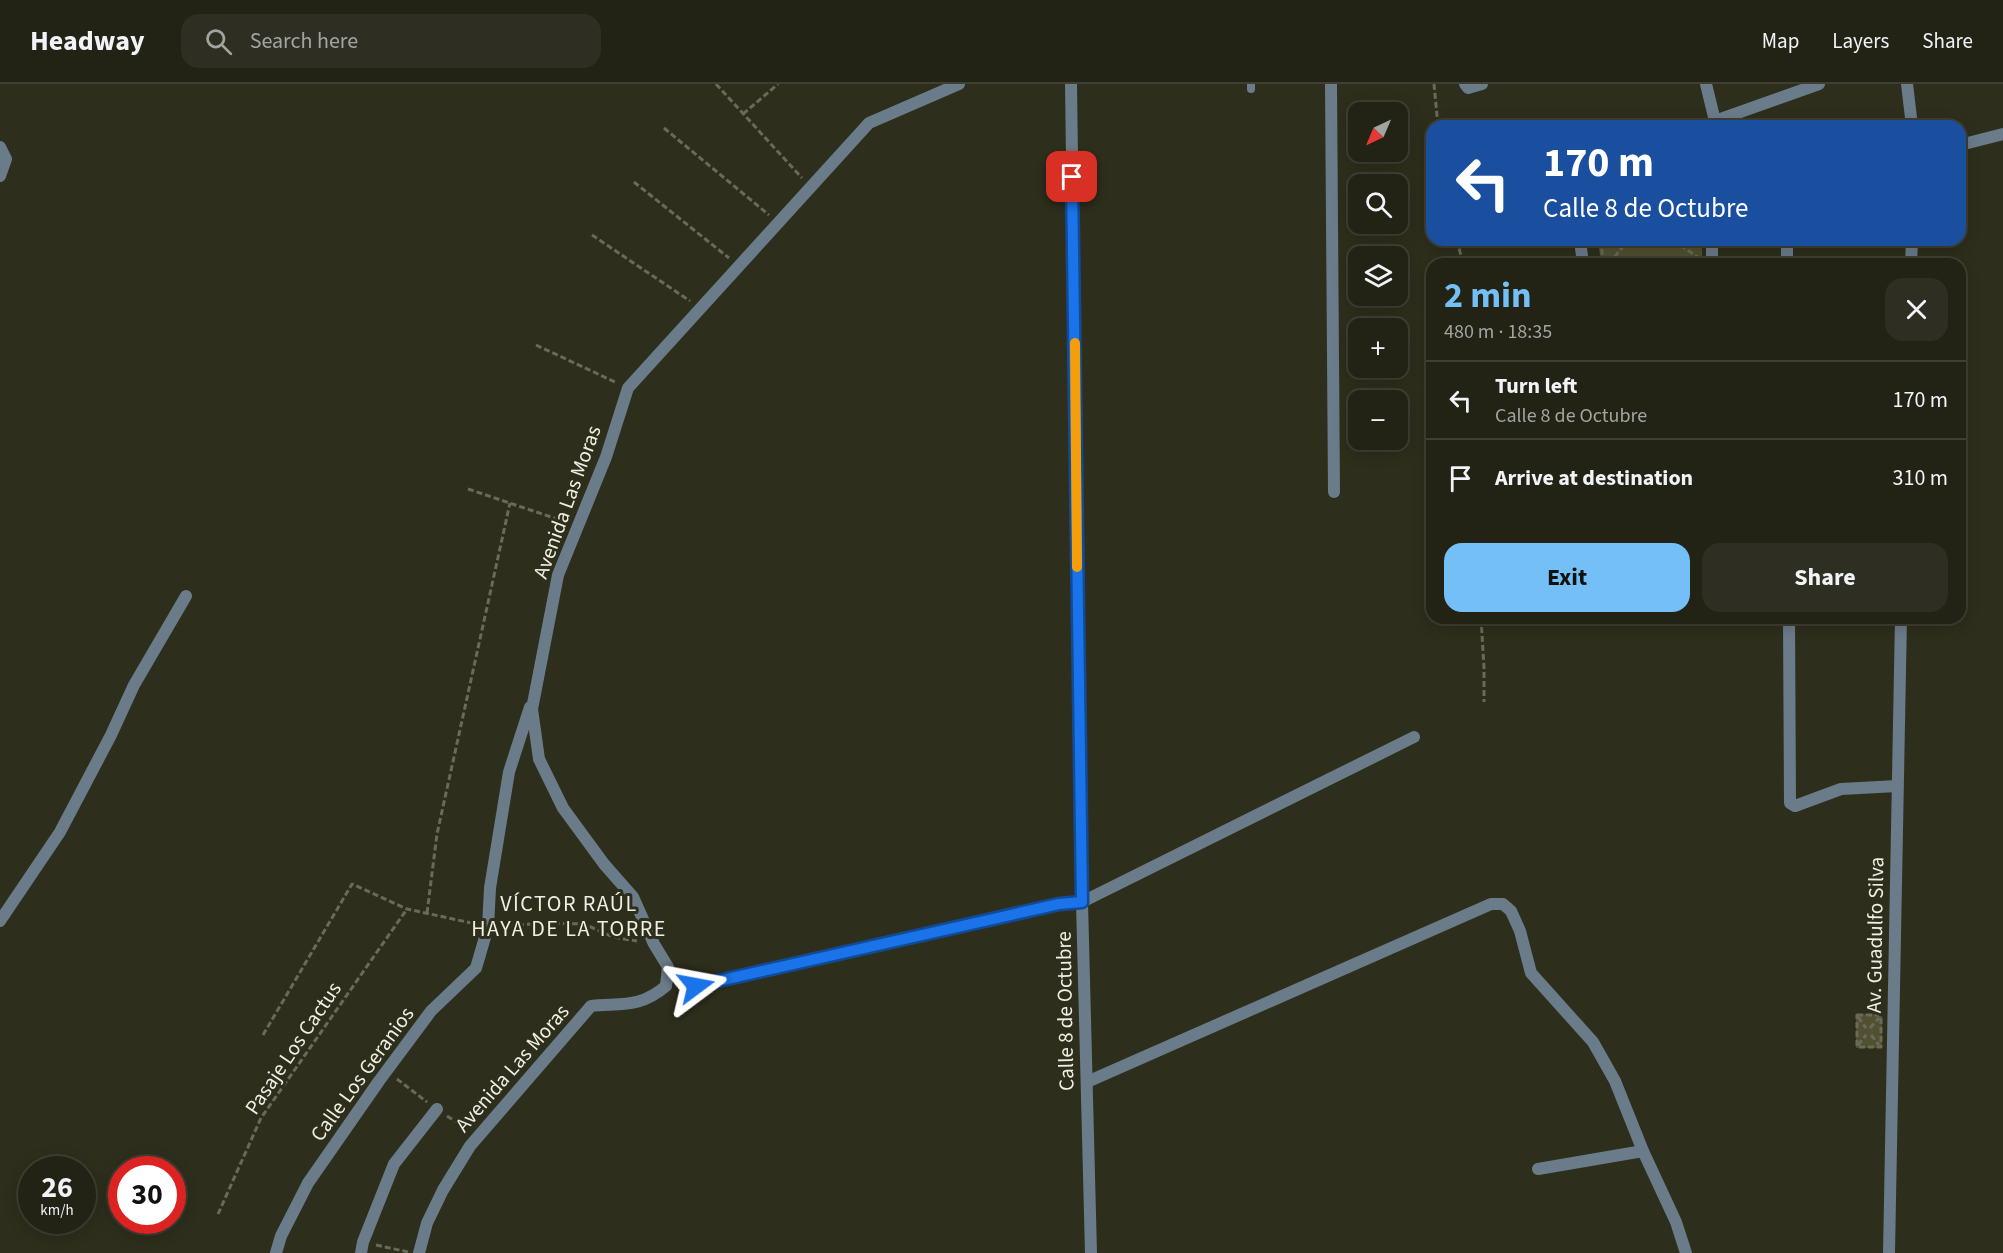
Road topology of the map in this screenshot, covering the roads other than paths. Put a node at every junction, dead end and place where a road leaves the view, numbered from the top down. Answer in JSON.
{"nodes":[{"id":1,"x":959,"y":84,"type":"edge"},
{"id":2,"x":1071,"y":84,"type":"edge"},
{"id":3,"x":1331,"y":84,"type":"edge"},
{"id":4,"x":1465,"y":84,"type":"edge"},
{"id":5,"x":1482,"y":84,"type":"edge"},
{"id":6,"x":1706,"y":84,"type":"edge"},
{"id":7,"x":1819,"y":84,"type":"edge"},
{"id":8,"x":1907,"y":84,"type":"edge"},
{"id":9,"x":1710,"y":120,"type":"edge"},
{"id":10,"x":1722,"y":120,"type":"edge"},
{"id":11,"x":1911,"y":120,"type":"edge"},
{"id":12,"x":2003,"y":134,"type":"edge"},
{"id":13,"x":1966,"y":143,"type":"edge"},
{"id":14,"x":0,"y":147,"type":"edge"},
{"id":15,"x":0,"y":176,"type":"edge"},
{"id":16,"x":1334,"y":492,"type":"dead end"},
{"id":17,"x":186,"y":596,"type":"dead end"},
{"id":18,"x":1789,"y":624,"type":"edge"},
{"id":19,"x":1901,"y":624,"type":"edge"},
{"id":20,"x":536,"y":688,"type":"junction"},
{"id":21,"x":1414,"y":737,"type":"dead end"},
{"id":22,"x":1897,"y":786,"type":"junction"},
{"id":23,"x":1082,"y":902,"type":"junction"},
{"id":24,"x":0,"y":921,"type":"edge"},
{"id":25,"x":696,"y":986,"type":"dead end"},
{"id":26,"x":1087,"y":1082,"type":"junction"},
{"id":27,"x":437,"y":1109,"type":"dead end"},
{"id":28,"x":1643,"y":1151,"type":"junction"},
{"id":29,"x":1538,"y":1169,"type":"dead end"},
{"id":30,"x":362,"y":1247,"type":"edge"},
{"id":31,"x":276,"y":1253,"type":"edge"},
{"id":32,"x":418,"y":1253,"type":"edge"},
{"id":33,"x":1091,"y":1253,"type":"edge"},
{"id":34,"x":1686,"y":1253,"type":"edge"},
{"id":35,"x":1889,"y":1253,"type":"edge"}],
"edges":[{"from":1,"to":20,"type":"street","name":"Avenida Las Moras"},
{"from":2,"to":23,"type":"street","name":"Calle 8 de Octubre"},
{"from":3,"to":16,"type":"street"},
{"from":4,"to":5,"type":"street"},
{"from":6,"to":9,"type":"street"},
{"from":7,"to":10,"type":"street"},
{"from":8,"to":11,"type":"street"},
{"from":12,"to":13,"type":"street"},
{"from":14,"to":15,"type":"street"},
{"from":17,"to":24,"type":"street"},
{"from":18,"to":22,"type":"street"},
{"from":19,"to":22,"type":"street","name":"Av. Guadulfo Silva"},
{"from":20,"to":31,"type":"street","name":"Calle Los Geranios"},
{"from":20,"to":32,"type":"street","name":"Avenida Las Moras"},
{"from":21,"to":23,"type":"street"},
{"from":22,"to":35,"type":"street","name":"Av. Guadulfo Silva"},
{"from":23,"to":25,"type":"street"},
{"from":23,"to":26,"type":"street","name":"Calle 8 de Octubre"},
{"from":26,"to":28,"type":"street"},
{"from":26,"to":33,"type":"street","name":"Calle 8 de Octubre"},
{"from":27,"to":30,"type":"street"},
{"from":28,"to":29,"type":"street"},
{"from":28,"to":34,"type":"street"}]}
